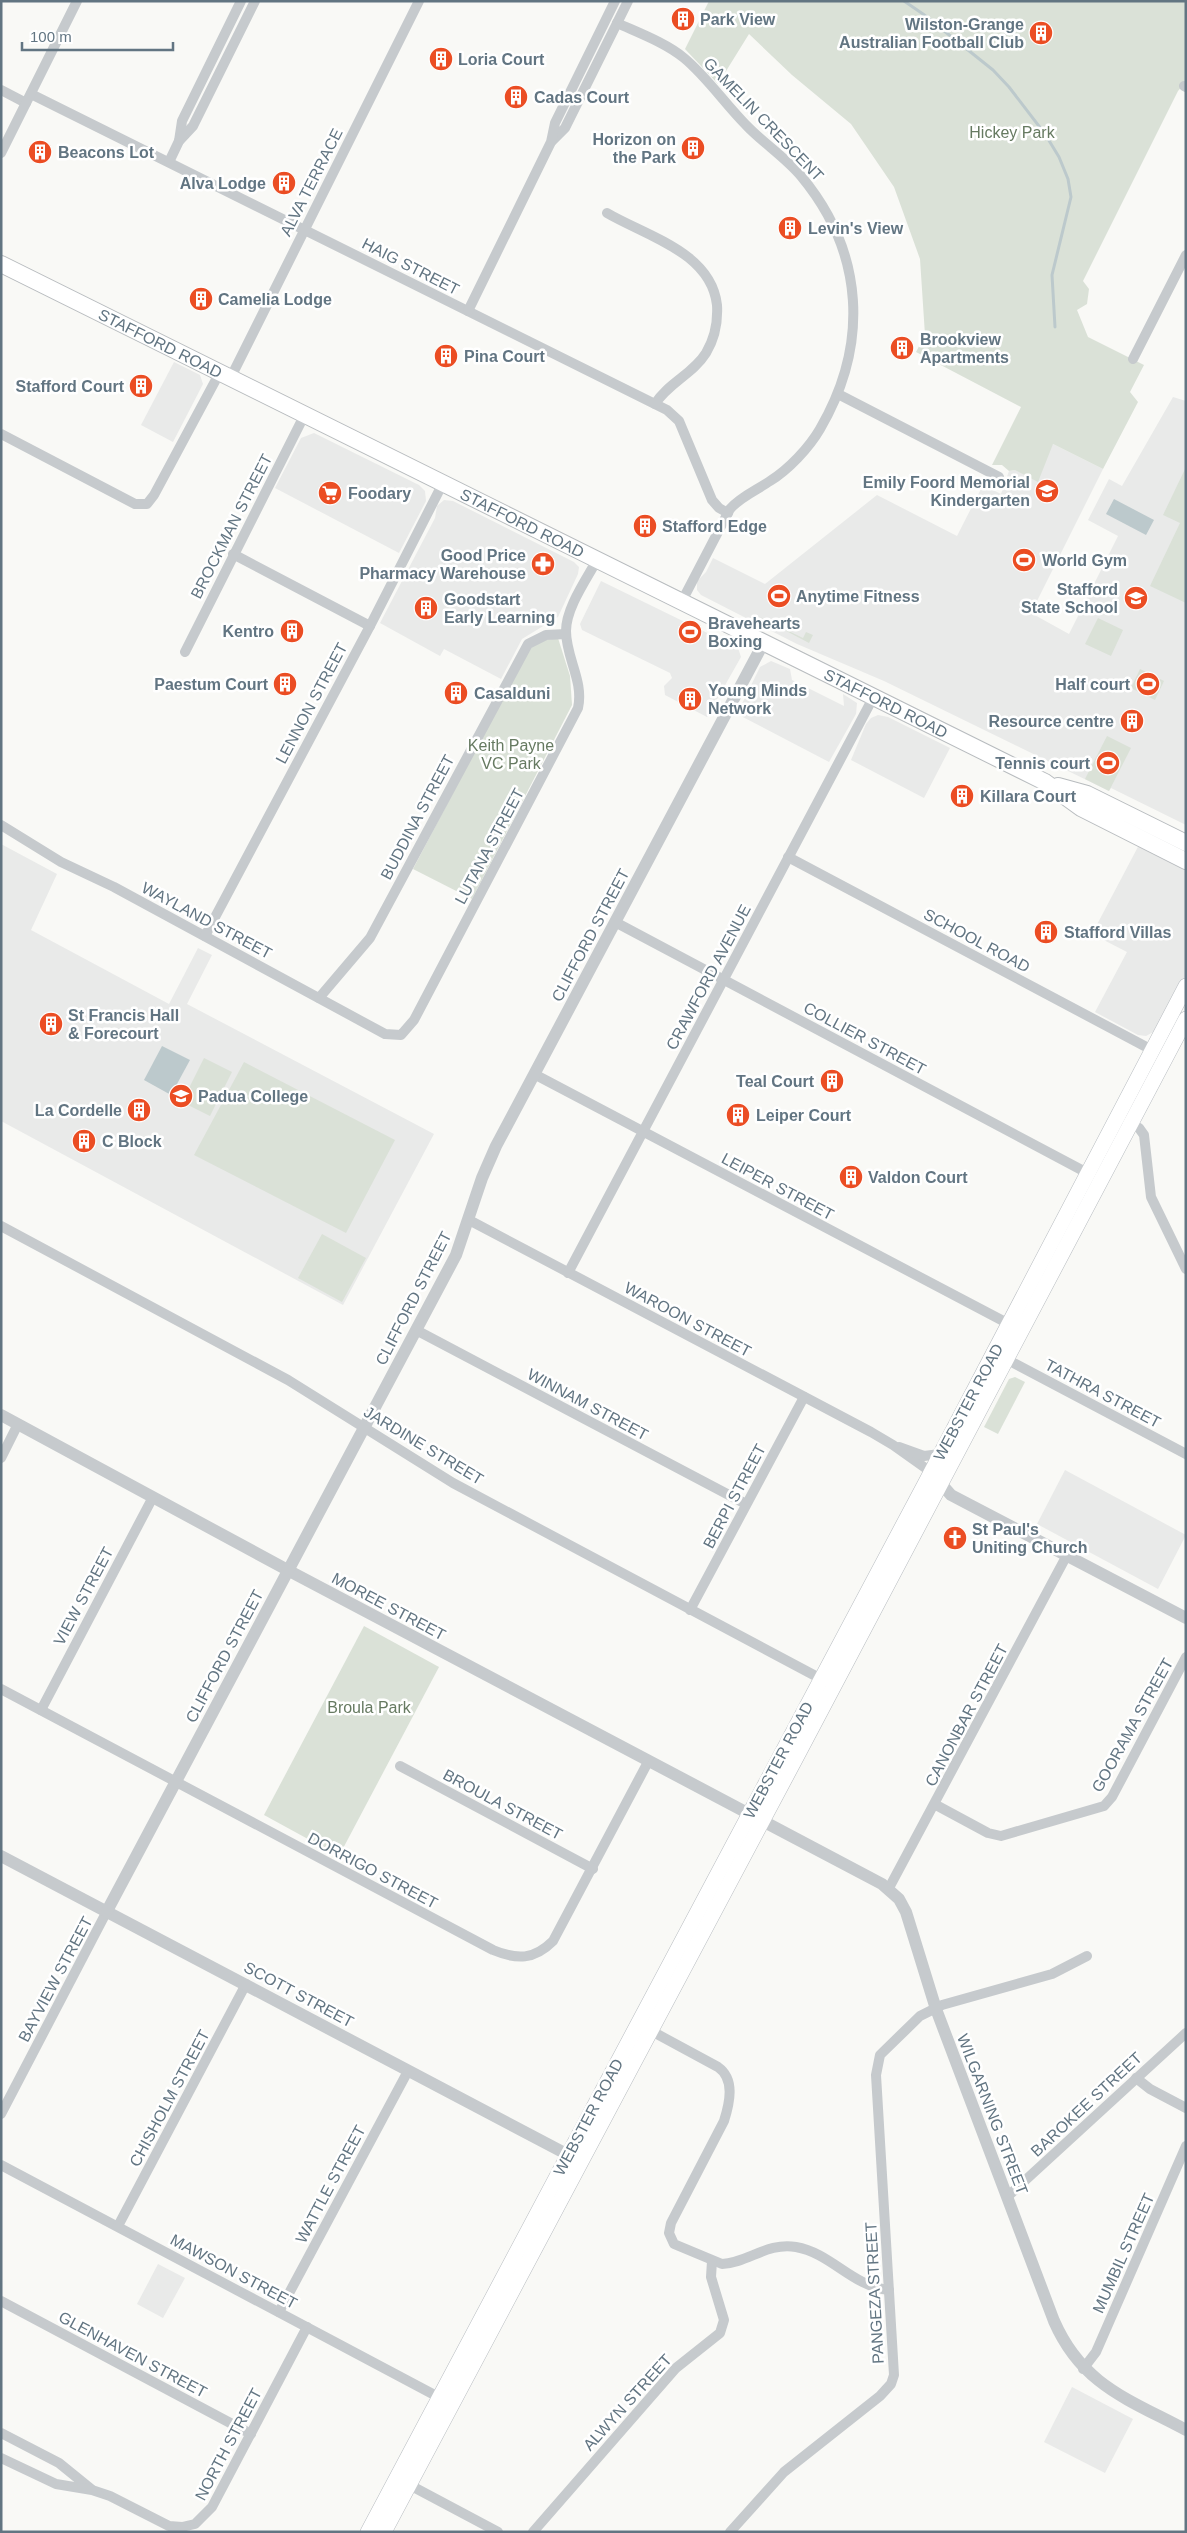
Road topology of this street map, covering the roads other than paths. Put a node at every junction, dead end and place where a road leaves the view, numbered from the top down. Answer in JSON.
{"nodes":[{"id":1,"x":77,"y":1,"type":"edge"},
{"id":2,"x":241,"y":1,"type":"edge"},
{"id":3,"x":255,"y":1,"type":"edge"},
{"id":4,"x":419,"y":1,"type":"edge"},
{"id":5,"x":616,"y":1,"type":"edge"},
{"id":6,"x":628,"y":1,"type":"edge"},
{"id":7,"x":617,"y":23,"type":"junction"},
{"id":8,"x":1,"y":90,"type":"edge"},
{"id":9,"x":29,"y":98,"type":"junction"},
{"id":10,"x":179,"y":141,"type":"junction"},
{"id":11,"x":552,"y":142,"type":"junction"},
{"id":12,"x":1,"y":153,"type":"edge"},
{"id":13,"x":169,"y":162,"type":"junction"},
{"id":14,"x":607,"y":213,"type":"dead end"},
{"id":15,"x":305,"y":229,"type":"junction"},
{"id":16,"x":1186,"y":255,"type":"edge"},
{"id":17,"x":1,"y":264,"type":"edge"},
{"id":18,"x":468,"y":311,"type":"junction"},
{"id":19,"x":1133,"y":359,"type":"dead end"},
{"id":20,"x":225,"y":374,"type":"junction"},
{"id":21,"x":838,"y":394,"type":"junction"},
{"id":22,"x":655,"y":404,"type":"junction"},
{"id":23,"x":305,"y":414,"type":"junction"},
{"id":24,"x":1,"y":434,"type":"edge"},
{"id":25,"x":999,"y":478,"type":"dead end"},
{"id":26,"x":442,"y":483,"type":"junction"},
{"id":27,"x":728,"y":513,"type":"junction"},
{"id":28,"x":233,"y":554,"type":"junction"},
{"id":29,"x":597,"y":560,"type":"junction"},
{"id":30,"x":682,"y":602,"type":"junction"},
{"id":31,"x":370,"y":626,"type":"junction"},
{"id":32,"x":566,"y":634,"type":"junction"},
{"id":33,"x":764,"y":642,"type":"junction"},
{"id":34,"x":185,"y":652,"type":"dead end"},
{"id":35,"x":874,"y":696,"type":"junction"},
{"id":36,"x":1045,"y":782,"type":"junction"},
{"id":37,"x":1,"y":825,"type":"edge"},
{"id":38,"x":1186,"y":843,"type":"edge"},
{"id":39,"x":788,"y":857,"type":"junction"},
{"id":40,"x":1186,"y":861,"type":"edge"},
{"id":41,"x":615,"y":922,"type":"junction"},
{"id":42,"x":205,"y":936,"type":"junction"},
{"id":43,"x":723,"y":981,"type":"junction"},
{"id":44,"x":1186,"y":986,"type":"edge"},
{"id":45,"x":319,"y":998,"type":"junction"},
{"id":46,"x":1186,"y":1019,"type":"edge"},
{"id":47,"x":401,"y":1035,"type":"joint"},
{"id":48,"x":1152,"y":1050,"type":"junction"},
{"id":49,"x":534,"y":1074,"type":"junction"},
{"id":50,"x":1124,"y":1121,"type":"junction"},
{"id":51,"x":643,"y":1132,"type":"junction"},
{"id":52,"x":1095,"y":1177,"type":"junction"},
{"id":53,"x":469,"y":1220,"type":"junction"},
{"id":54,"x":1,"y":1226,"type":"edge"},
{"id":55,"x":1186,"y":1269,"type":"edge"},
{"id":56,"x":568,"y":1273,"type":"junction"},
{"id":57,"x":1009,"y":1324,"type":"junction"},
{"id":58,"x":416,"y":1330,"type":"junction"},
{"id":59,"x":1006,"y":1359,"type":"junction"},
{"id":60,"x":804,"y":1397,"type":"junction"},
{"id":61,"x":1,"y":1415,"type":"edge"},
{"id":62,"x":18,"y":1424,"type":"junction"},
{"id":63,"x":364,"y":1426,"type":"junction"},
{"id":64,"x":893,"y":1445,"type":"junction"},
{"id":65,"x":940,"y":1454,"type":"junction"},
{"id":66,"x":1186,"y":1454,"type":"edge"},
{"id":67,"x":1,"y":1458,"type":"edge"},
{"id":68,"x":931,"y":1472,"type":"junction"},
{"id":69,"x":941,"y":1485,"type":"junction"},
{"id":70,"x":153,"y":1496,"type":"junction"},
{"id":71,"x":746,"y":1504,"type":"junction"},
{"id":72,"x":1067,"y":1555,"type":"junction"},
{"id":73,"x":288,"y":1570,"type":"junction"},
{"id":74,"x":690,"y":1610,"type":"junction"},
{"id":75,"x":1186,"y":1618,"type":"edge"},
{"id":76,"x":1186,"y":1657,"type":"edge"},
{"id":77,"x":828,"y":1683,"type":"junction"},
{"id":78,"x":1,"y":1689,"type":"edge"},
{"id":79,"x":41,"y":1710,"type":"junction"},
{"id":80,"x":648,"y":1762,"type":"junction"},
{"id":81,"x":400,"y":1766,"type":"dead end"},
{"id":82,"x":176,"y":1782,"type":"junction"},
{"id":83,"x":936,"y":1804,"type":"junction"},
{"id":84,"x":756,"y":1817,"type":"junction"},
{"id":85,"x":1,"y":1856,"type":"edge"},
{"id":86,"x":593,"y":1869,"type":"junction"},
{"id":87,"x":889,"y":1888,"type":"junction"},
{"id":88,"x":107,"y":1912,"type":"junction"},
{"id":89,"x":1087,"y":1956,"type":"dead end"},
{"id":90,"x":246,"y":1984,"type":"junction"},
{"id":91,"x":936,"y":2009,"type":"junction"},
{"id":92,"x":645,"y":2028,"type":"junction"},
{"id":93,"x":1186,"y":2033,"type":"edge"},
{"id":94,"x":408,"y":2071,"type":"junction"},
{"id":95,"x":1136,"y":2078,"type":"junction"},
{"id":96,"x":1186,"y":2108,"type":"edge"},
{"id":97,"x":1,"y":2114,"type":"edge"},
{"id":98,"x":1186,"y":2146,"type":"edge"},
{"id":99,"x":575,"y":2158,"type":"junction"},
{"id":100,"x":1,"y":2164,"type":"edge"},
{"id":101,"x":1007,"y":2197,"type":"junction"},
{"id":102,"x":118,"y":2226,"type":"junction"},
{"id":103,"x":712,"y":2261,"type":"junction"},
{"id":104,"x":889,"y":2290,"type":"junction"},
{"id":105,"x":1,"y":2301,"type":"edge"},
{"id":106,"x":279,"y":2312,"type":"junction"},
{"id":107,"x":307,"y":2327,"type":"junction"},
{"id":108,"x":1083,"y":2369,"type":"junction"},
{"id":109,"x":446,"y":2400,"type":"junction"},
{"id":110,"x":1186,"y":2430,"type":"edge"},
{"id":111,"x":1,"y":2433,"type":"edge"},
{"id":112,"x":251,"y":2434,"type":"junction"},
{"id":113,"x":1,"y":2458,"type":"edge"},
{"id":114,"x":403,"y":2482,"type":"junction"},
{"id":115,"x":92,"y":2490,"type":"junction"},
{"id":116,"x":368,"y":2532,"type":"edge"},
{"id":117,"x":384,"y":2532,"type":"edge"},
{"id":118,"x":498,"y":2532,"type":"edge"},
{"id":119,"x":533,"y":2532,"type":"edge"},
{"id":120,"x":730,"y":2532,"type":"edge"}],
"edges":[{"from":1,"to":9,"type":"street"},
{"from":2,"to":10,"type":"street"},
{"from":3,"to":10,"type":"street"},
{"from":4,"to":15,"type":"street","name":"ALVA TERRACE"},
{"from":5,"to":11,"type":"street"},
{"from":6,"to":7,"type":"street"},
{"from":7,"to":11,"type":"street"},
{"from":7,"to":21,"type":"street","name":"GAMELIN CRESCENT"},
{"from":8,"to":9,"type":"street","name":"HAIG STREET"},
{"from":9,"to":12,"type":"street"},
{"from":9,"to":13,"type":"street","name":"HAIG STREET"},
{"from":10,"to":13,"type":"street"},
{"from":11,"to":18,"type":"street"},
{"from":13,"to":15,"type":"street","name":"HAIG STREET"},
{"from":14,"to":22,"type":"street"},
{"from":15,"to":18,"type":"street","name":"HAIG STREET"},
{"from":15,"to":20,"type":"street","name":"ALVA TERRACE"},
{"from":16,"to":19,"type":"street"},
{"from":17,"to":20,"type":"highway","name":"STAFFORD ROAD"},
{"from":18,"to":22,"type":"street","name":"HAIG STREET"},
{"from":20,"to":23,"type":"highway","name":"STAFFORD ROAD"},
{"from":20,"to":24,"type":"street","name":"ALVA TERRACE"},
{"from":21,"to":25,"type":"street"},
{"from":21,"to":27,"type":"street","name":"GAMELIN CRESCENT"},
{"from":22,"to":27,"type":"street","name":"HAIG STREET"},
{"from":23,"to":26,"type":"highway","name":"STAFFORD ROAD"},
{"from":23,"to":28,"type":"street","name":"BROCKMAN STREET"},
{"from":26,"to":29,"type":"highway","name":"STAFFORD ROAD"},
{"from":26,"to":31,"type":"street","name":"LENNON STREET"},
{"from":27,"to":30,"type":"street","name":"GAMELIN CRESCENT"},
{"from":28,"to":31,"type":"street"},
{"from":28,"to":34,"type":"street","name":"BROCKMAN STREET"},
{"from":29,"to":30,"type":"highway","name":"STAFFORD ROAD"},
{"from":29,"to":32,"type":"street"},
{"from":30,"to":33,"type":"highway","name":"STAFFORD ROAD"},
{"from":31,"to":42,"type":"street","name":"LENNON STREET"},
{"from":32,"to":45,"type":"street","name":"BUDDINA STREET"},
{"from":32,"to":47,"type":"street","name":"LUTANA STREET"},
{"from":33,"to":35,"type":"highway","name":"STAFFORD ROAD"},
{"from":33,"to":41,"type":"street","name":"CLIFFORD STREET"},
{"from":35,"to":36,"type":"highway","name":"STAFFORD ROAD"},
{"from":35,"to":39,"type":"street","name":"CRAWFORD AVENUE"},
{"from":36,"to":38,"type":"highway","name":"STAFFORD ROAD"},
{"from":36,"to":40,"type":"highway","name":"STAFFORD ROAD"},
{"from":37,"to":42,"type":"street","name":"WAYLAND STREET"},
{"from":39,"to":43,"type":"street","name":"CRAWFORD AVENUE"},
{"from":39,"to":48,"type":"street","name":"SCHOOL ROAD"},
{"from":41,"to":43,"type":"street","name":"COLLIER STREET"},
{"from":41,"to":49,"type":"street","name":"CLIFFORD STREET"},
{"from":42,"to":45,"type":"street","name":"WAYLAND STREET"},
{"from":43,"to":51,"type":"street","name":"CRAWFORD AVENUE"},
{"from":43,"to":52,"type":"street","name":"COLLIER STREET"},
{"from":44,"to":48,"type":"main road","name":"WEBSTER ROAD"},
{"from":45,"to":47,"type":"street","name":"WAYLAND STREET"},
{"from":46,"to":50,"type":"main road","name":"WEBSTER ROAD"},
{"from":48,"to":50,"type":"main road","name":"WEBSTER ROAD"},
{"from":49,"to":51,"type":"street","name":"LEIPER STREET"},
{"from":49,"to":53,"type":"street","name":"CLIFFORD STREET"},
{"from":50,"to":52,"type":"main road","name":"WEBSTER ROAD"},
{"from":50,"to":55,"type":"street"},
{"from":51,"to":56,"type":"street","name":"CRAWFORD AVENUE"},
{"from":51,"to":57,"type":"street","name":"LEIPER STREET"},
{"from":52,"to":57,"type":"main road","name":"WEBSTER ROAD"},
{"from":52,"to":59,"type":"main road","name":"WEBSTER ROAD"},
{"from":53,"to":56,"type":"street","name":"WAROON STREET"},
{"from":53,"to":58,"type":"street","name":"CLIFFORD STREET"},
{"from":54,"to":63,"type":"street","name":"JARDINE STREET"},
{"from":56,"to":60,"type":"street","name":"WAROON STREET"},
{"from":57,"to":65,"type":"main road","name":"WEBSTER ROAD"},
{"from":58,"to":63,"type":"street","name":"CLIFFORD STREET"},
{"from":58,"to":71,"type":"street","name":"WINNAM STREET"},
{"from":59,"to":66,"type":"street","name":"TATHRA STREET"},
{"from":59,"to":69,"type":"main road","name":"WEBSTER ROAD"},
{"from":60,"to":64,"type":"street","name":"WAROON STREET"},
{"from":60,"to":71,"type":"street","name":"BERPI STREET"},
{"from":61,"to":62,"type":"street","name":"MOREE STREET"},
{"from":62,"to":67,"type":"street"},
{"from":62,"to":70,"type":"street","name":"MOREE STREET"},
{"from":63,"to":73,"type":"street","name":"CLIFFORD STREET"},
{"from":63,"to":74,"type":"street","name":"JARDINE STREET"},
{"from":64,"to":65,"type":"street","name":"WAROON STREET"},
{"from":64,"to":68,"type":"street","name":"WAROON STREET"},
{"from":65,"to":68,"type":"main road","name":"WEBSTER ROAD"},
{"from":68,"to":69,"type":"street"},
{"from":68,"to":77,"type":"main road","name":"WEBSTER ROAD"},
{"from":69,"to":72,"type":"street"},
{"from":69,"to":77,"type":"main road","name":"WEBSTER ROAD"},
{"from":70,"to":73,"type":"street","name":"MOREE STREET"},
{"from":70,"to":79,"type":"street","name":"VIEW STREET"},
{"from":71,"to":74,"type":"street","name":"BERPI STREET"},
{"from":72,"to":75,"type":"street"},
{"from":72,"to":83,"type":"street","name":"CANONBAR STREET"},
{"from":73,"to":80,"type":"street","name":"MOREE STREET"},
{"from":73,"to":82,"type":"street","name":"CLIFFORD STREET"},
{"from":74,"to":77,"type":"street","name":"JARDINE STREET"},
{"from":76,"to":83,"type":"street","name":"GOORAMA STREET"},
{"from":77,"to":84,"type":"main road","name":"WEBSTER ROAD"},
{"from":78,"to":79,"type":"street","name":"DORRIGO STREET"},
{"from":79,"to":82,"type":"street","name":"DORRIGO STREET"},
{"from":80,"to":84,"type":"street","name":"MOREE STREET"},
{"from":80,"to":86,"type":"street","name":"DORRIGO STREET"},
{"from":81,"to":86,"type":"street","name":"BROULA STREET"},
{"from":82,"to":86,"type":"street","name":"DORRIGO STREET"},
{"from":82,"to":88,"type":"street","name":"CLIFFORD STREET"},
{"from":83,"to":87,"type":"street","name":"CANONBAR STREET"},
{"from":84,"to":87,"type":"street","name":"WILGARNING STREET"},
{"from":84,"to":92,"type":"main road","name":"WEBSTER ROAD"},
{"from":85,"to":88,"type":"street","name":"SCOTT STREET"},
{"from":87,"to":91,"type":"street","name":"WILGARNING STREET"},
{"from":88,"to":90,"type":"street","name":"SCOTT STREET"},
{"from":88,"to":97,"type":"street","name":"BAYVIEW STREET"},
{"from":89,"to":91,"type":"street","name":"PANGEZA STREET"},
{"from":90,"to":94,"type":"street","name":"SCOTT STREET"},
{"from":90,"to":102,"type":"street","name":"CHISHOLM STREET"},
{"from":91,"to":101,"type":"street","name":"WILGARNING STREET"},
{"from":91,"to":104,"type":"street","name":"PANGEZA STREET"},
{"from":92,"to":99,"type":"main road","name":"WEBSTER ROAD"},
{"from":92,"to":103,"type":"street"},
{"from":93,"to":95,"type":"street","name":"BAROKEE STREET"},
{"from":94,"to":99,"type":"street","name":"SCOTT STREET"},
{"from":94,"to":106,"type":"street","name":"WATTLE STREET"},
{"from":95,"to":96,"type":"street"},
{"from":95,"to":101,"type":"street","name":"BAROKEE STREET"},
{"from":98,"to":108,"type":"street","name":"MUMBIL STREET"},
{"from":99,"to":109,"type":"main road","name":"WEBSTER ROAD"},
{"from":100,"to":102,"type":"street","name":"MAWSON STREET"},
{"from":101,"to":108,"type":"street","name":"WILGARNING STREET"},
{"from":102,"to":106,"type":"street","name":"MAWSON STREET"},
{"from":103,"to":104,"type":"street"},
{"from":103,"to":119,"type":"street","name":"ALWYN STREET"},
{"from":104,"to":120,"type":"street","name":"PANGEZA STREET"},
{"from":105,"to":112,"type":"street","name":"GLENHAVEN STREET"},
{"from":106,"to":107,"type":"street","name":"MAWSON STREET"},
{"from":107,"to":109,"type":"street","name":"MAWSON STREET"},
{"from":107,"to":112,"type":"street","name":"NORTH STREET"},
{"from":108,"to":110,"type":"street","name":"WILGARNING STREET"},
{"from":109,"to":114,"type":"main road","name":"WEBSTER ROAD"},
{"from":111,"to":115,"type":"street","name":"NORTH STREET"},
{"from":112,"to":115,"type":"street","name":"NORTH STREET"},
{"from":113,"to":115,"type":"street","name":"NORTH STREET"},
{"from":114,"to":116,"type":"main road","name":"WEBSTER ROAD"},
{"from":114,"to":117,"type":"main road","name":"WEBSTER ROAD"},
{"from":114,"to":118,"type":"street"}]}
